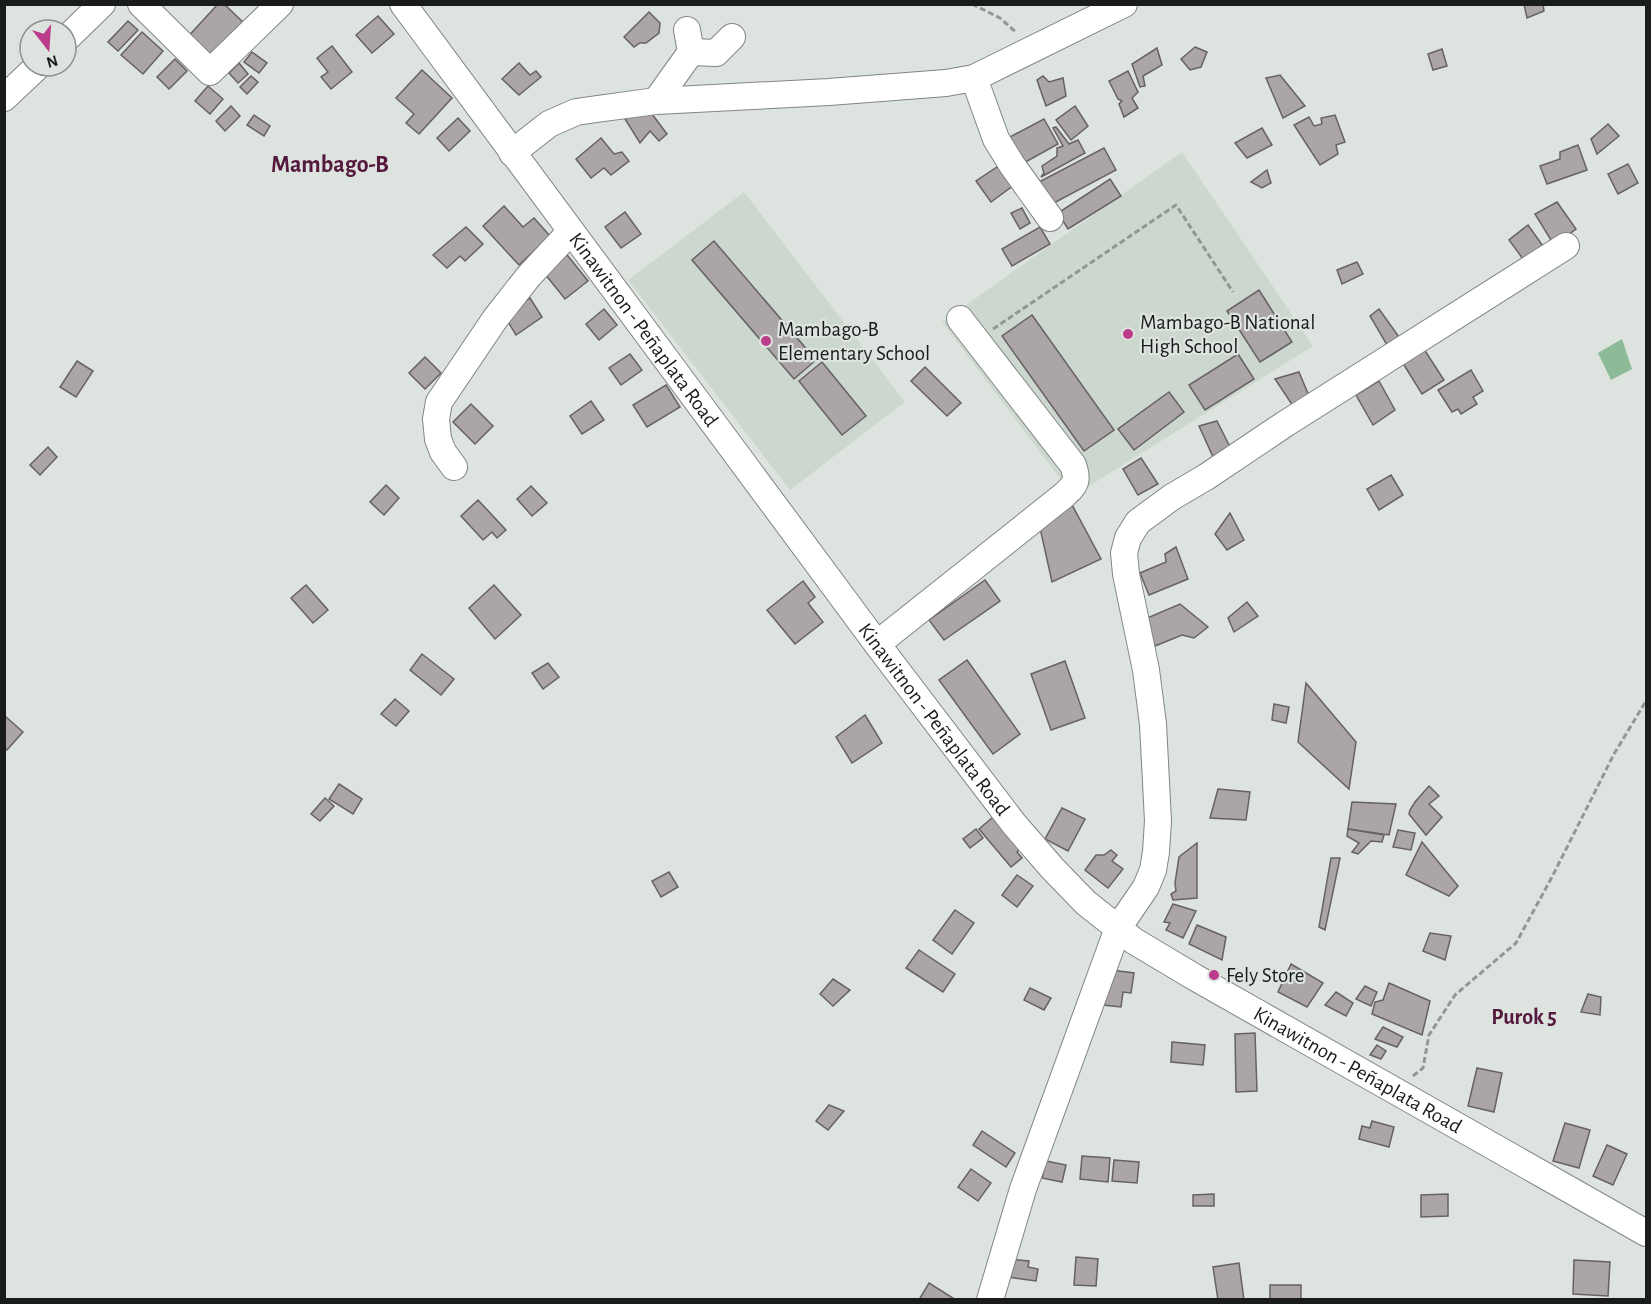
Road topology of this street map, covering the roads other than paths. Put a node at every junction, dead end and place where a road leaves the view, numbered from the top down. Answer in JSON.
{"nodes":[{"id":1,"x":102,"y":4,"type":"edge"},
{"id":2,"x":141,"y":4,"type":"edge"},
{"id":3,"x":280,"y":4,"type":"edge"},
{"id":4,"x":403,"y":4,"type":"edge"},
{"id":5,"x":1124,"y":4,"type":"edge"},
{"id":6,"x":78,"y":27,"type":"edge"},
{"id":7,"x":732,"y":38,"type":"dead end"},
{"id":8,"x":25,"y":78,"type":"edge"},
{"id":9,"x":974,"y":78,"type":"junction"},
{"id":10,"x":4,"y":98,"type":"edge"},
{"id":11,"x":656,"y":101,"type":"junction"},
{"id":12,"x":512,"y":153,"type":"junction"},
{"id":13,"x":1050,"y":218,"type":"dead end"},
{"id":14,"x":570,"y":232,"type":"junction"},
{"id":15,"x":1566,"y":246,"type":"dead end"},
{"id":16,"x":960,"y":319,"type":"dead end"},
{"id":17,"x":454,"y":467,"type":"dead end"},
{"id":18,"x":878,"y":644,"type":"junction"},
{"id":19,"x":1118,"y":928,"type":"junction"},
{"id":20,"x":1647,"y":1233,"type":"edge"},
{"id":21,"x":990,"y":1299,"type":"edge"}],
"edges":[{"from":1,"to":6,"type":"street"},
{"from":2,"to":3,"type":"street"},
{"from":4,"to":12,"type":"street","name":"Kinawitnon - Peñaplata Road"},
{"from":5,"to":9,"type":"street"},
{"from":7,"to":11,"type":"street"},
{"from":8,"to":10,"type":"street"},
{"from":9,"to":11,"type":"street"},
{"from":9,"to":13,"type":"street"},
{"from":11,"to":12,"type":"street"},
{"from":12,"to":14,"type":"street","name":"Kinawitnon - Peñaplata Road"},
{"from":14,"to":17,"type":"street"},
{"from":14,"to":18,"type":"street","name":"Kinawitnon - Peñaplata Road"},
{"from":15,"to":19,"type":"street"},
{"from":16,"to":18,"type":"street"},
{"from":18,"to":19,"type":"street","name":"Kinawitnon - Peñaplata Road"},
{"from":19,"to":20,"type":"street","name":"Kinawitnon - Peñaplata Road"},
{"from":19,"to":21,"type":"street"}]}
